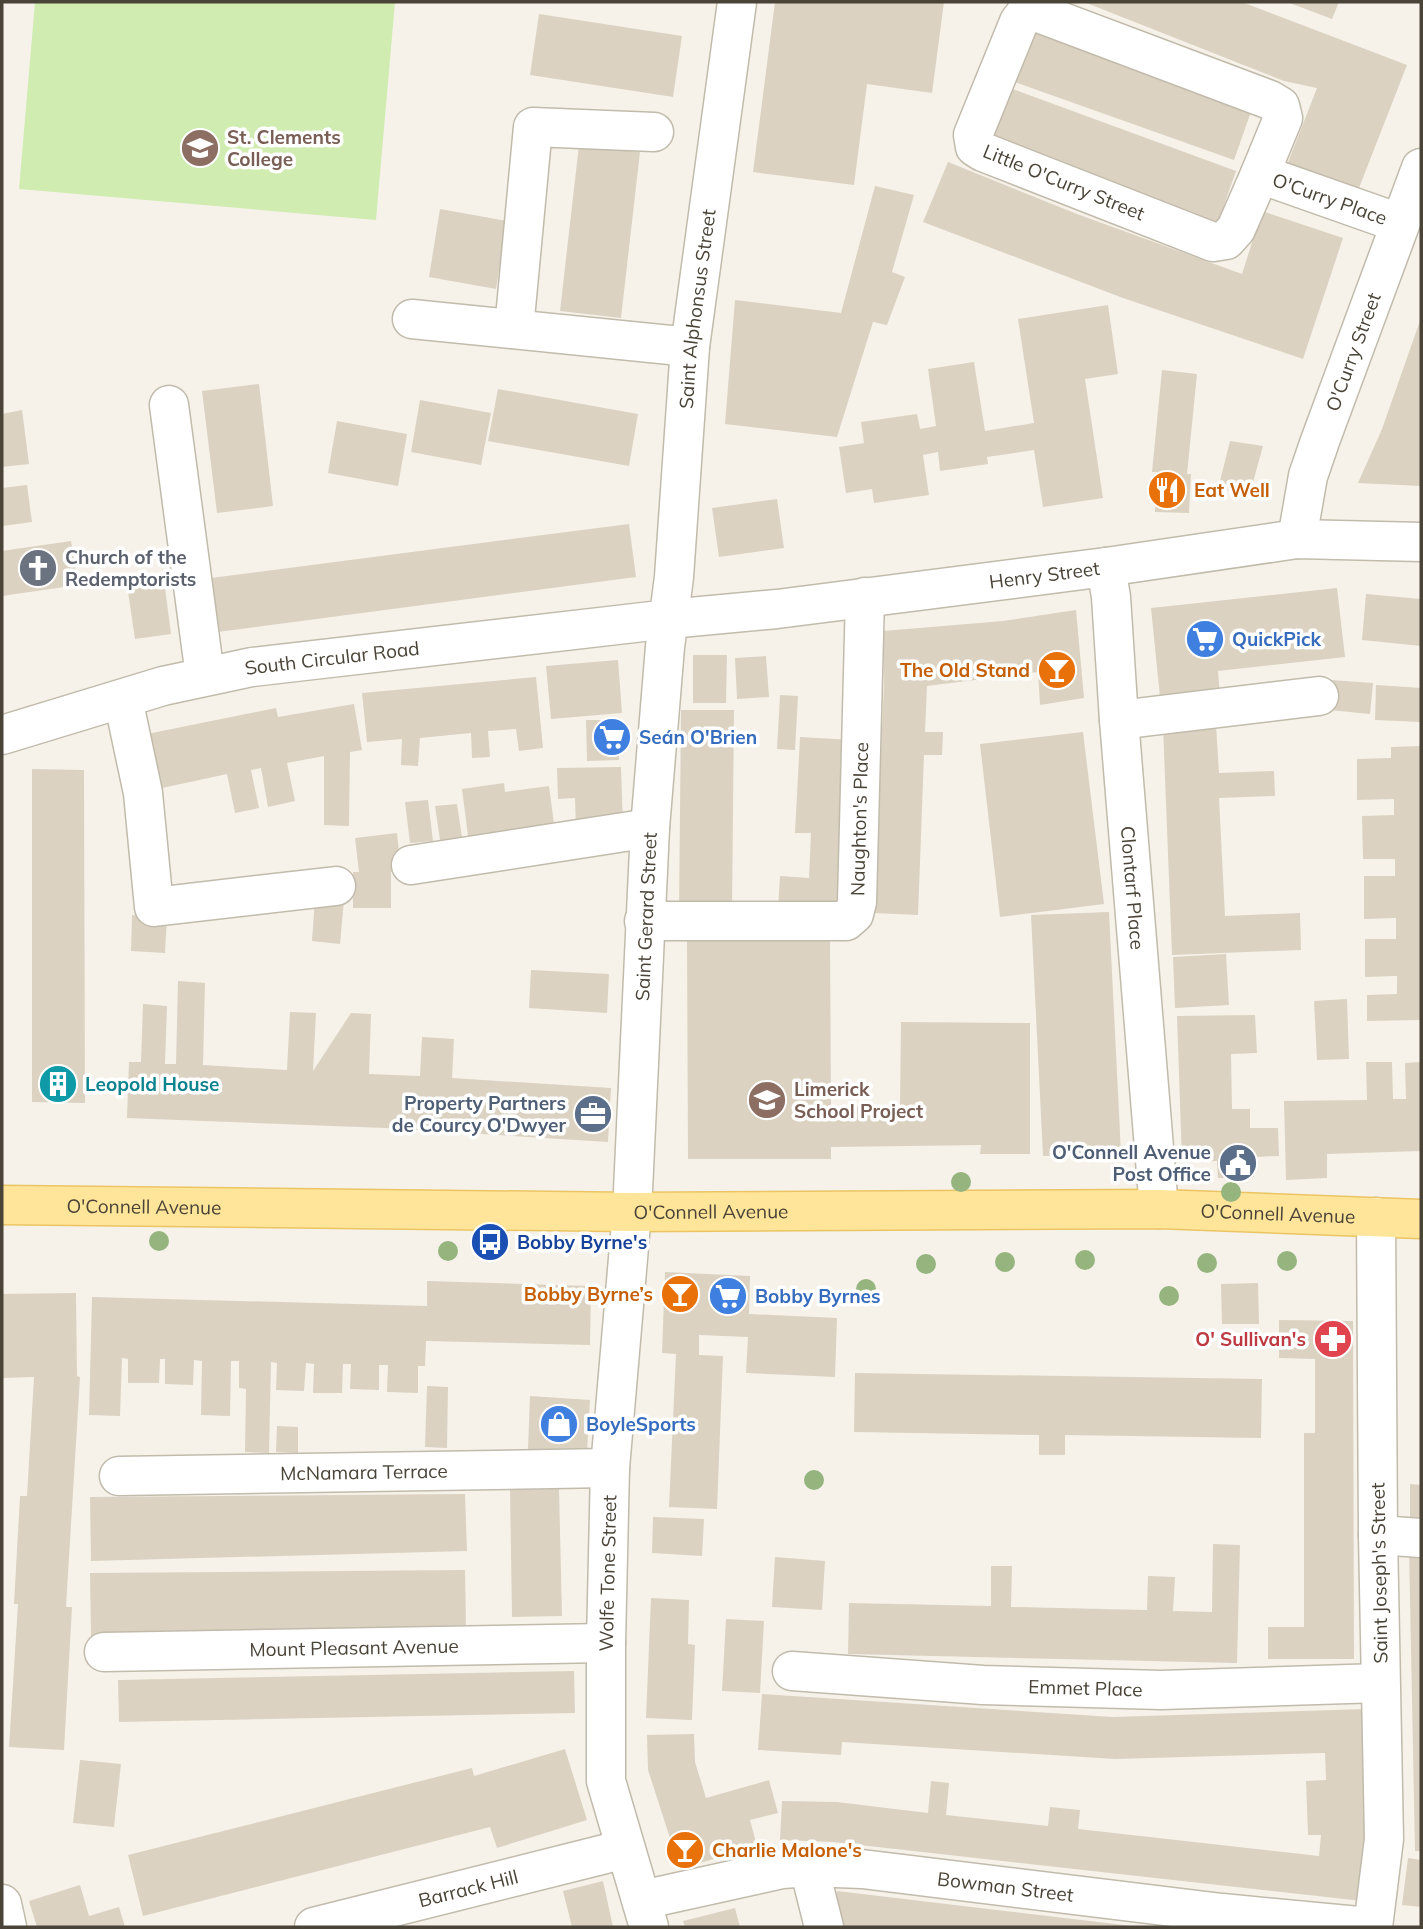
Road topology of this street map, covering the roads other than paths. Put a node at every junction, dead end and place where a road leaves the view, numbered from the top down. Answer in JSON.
{"nodes":[{"id":1,"x":737,"y":2,"type":"edge"},
{"id":2,"x":654,"y":132,"type":"dead end"},
{"id":3,"x":1421,"y":168,"type":"edge"},
{"id":4,"x":1260,"y":174,"type":"junction"},
{"id":5,"x":1399,"y":223,"type":"junction"},
{"id":6,"x":412,"y":319,"type":"dead end"},
{"id":7,"x":514,"y":329,"type":"junction"},
{"id":8,"x":690,"y":347,"type":"junction"},
{"id":9,"x":169,"y":405,"type":"dead end"},
{"id":10,"x":1297,"y":539,"type":"junction"},
{"id":11,"x":1421,"y":542,"type":"edge"},
{"id":12,"x":1107,"y":566,"type":"junction"},
{"id":13,"x":865,"y":597,"type":"junction"},
{"id":14,"x":669,"y":619,"type":"junction"},
{"id":15,"x":205,"y":676,"type":"junction"},
{"id":16,"x":1319,"y":696,"type":"dead end"},
{"id":17,"x":123,"y":699,"type":"junction"},
{"id":18,"x":1119,"y":720,"type":"junction"},
{"id":19,"x":2,"y":735,"type":"edge"},
{"id":20,"x":650,"y":828,"type":"junction"},
{"id":21,"x":411,"y":865,"type":"dead end"},
{"id":22,"x":336,"y":886,"type":"dead end"},
{"id":23,"x":644,"y":921,"type":"junction"},
{"id":24,"x":2,"y":1205,"type":"edge"},
{"id":25,"x":1158,"y":1209,"type":"junction"},
{"id":26,"x":632,"y":1212,"type":"junction"},
{"id":27,"x":1376,"y":1217,"type":"junction"},
{"id":28,"x":1421,"y":1219,"type":"edge"},
{"id":29,"x":610,"y":1468,"type":"junction"},
{"id":30,"x":119,"y":1476,"type":"dead end"},
{"id":31,"x":1378,"y":1535,"type":"junction"},
{"id":32,"x":1421,"y":1538,"type":"edge"},
{"id":33,"x":606,"y":1643,"type":"junction"},
{"id":34,"x":104,"y":1652,"type":"dead end"},
{"id":35,"x":792,"y":1671,"type":"dead end"},
{"id":36,"x":1380,"y":1683,"type":"junction"},
{"id":37,"x":625,"y":1849,"type":"junction"},
{"id":38,"x":809,"y":1867,"type":"junction"},
{"id":39,"x":2,"y":1904,"type":"edge"},
{"id":40,"x":645,"y":1914,"type":"edge"},
{"id":41,"x":1221,"y":1920,"type":"edge"},
{"id":42,"x":7,"y":1927,"type":"edge"},
{"id":43,"x":314,"y":1927,"type":"edge"},
{"id":44,"x":824,"y":1927,"type":"edge"},
{"id":45,"x":1371,"y":1927,"type":"edge"}],
"edges":[{"from":1,"to":8,"type":"street","name":"Saint Alphonsus Street"},
{"from":2,"to":7,"type":"street"},
{"from":3,"to":5,"type":"street","name":"O'Curry Street"},
{"from":4,"to":4,"type":"street","name":"Little O'Curry Street"},
{"from":4,"to":5,"type":"street","name":"O'Curry Place"},
{"from":5,"to":10,"type":"street","name":"O'Curry Street"},
{"from":6,"to":7,"type":"street"},
{"from":7,"to":8,"type":"street"},
{"from":8,"to":14,"type":"street","name":"Saint Alphonsus Street"},
{"from":9,"to":15,"type":"street"},
{"from":10,"to":11,"type":"street","name":"Henry Street"},
{"from":10,"to":12,"type":"street","name":"Henry Street"},
{"from":12,"to":13,"type":"street","name":"Henry Street"},
{"from":12,"to":18,"type":"street","name":"Clontarf Place"},
{"from":13,"to":14,"type":"street","name":"Henry Street"},
{"from":13,"to":23,"type":"street","name":"Naughton's Place"},
{"from":14,"to":15,"type":"street","name":"South Circular Road"},
{"from":14,"to":20,"type":"street","name":"Saint Gerard Street"},
{"from":15,"to":17,"type":"street","name":"South Circular Road"},
{"from":16,"to":18,"type":"street"},
{"from":17,"to":19,"type":"street","name":"South Circular Road"},
{"from":17,"to":22,"type":"street"},
{"from":18,"to":25,"type":"street","name":"Clontarf Place"},
{"from":20,"to":21,"type":"street"},
{"from":20,"to":23,"type":"street","name":"Saint Gerard Street"},
{"from":23,"to":26,"type":"street","name":"Saint Gerard Street"},
{"from":24,"to":26,"type":"main road","name":"O'Connell Avenue"},
{"from":25,"to":26,"type":"main road","name":"O'Connell Avenue"},
{"from":25,"to":27,"type":"main road","name":"O'Connell Avenue"},
{"from":26,"to":29,"type":"street","name":"Wolfe Tone Street"},
{"from":27,"to":28,"type":"main road","name":"O'Connell Avenue"},
{"from":27,"to":31,"type":"street","name":"Saint Joseph's Street"},
{"from":29,"to":30,"type":"street","name":"McNamara Terrace"},
{"from":29,"to":33,"type":"street","name":"Wolfe Tone Street"},
{"from":31,"to":32,"type":"street"},
{"from":31,"to":36,"type":"street","name":"Saint Joseph's Street"},
{"from":33,"to":34,"type":"street","name":"Mount Pleasant Avenue"},
{"from":33,"to":37,"type":"street","name":"Wolfe Tone Street"},
{"from":35,"to":36,"type":"street","name":"Emmet Place"},
{"from":36,"to":45,"type":"street","name":"Saint Joseph's Street"},
{"from":37,"to":40,"type":"street","name":"Wolfe Tone Street"},
{"from":37,"to":43,"type":"street","name":"Barrack Hill"},
{"from":38,"to":40,"type":"street","name":"Bowman Street"},
{"from":38,"to":41,"type":"street","name":"Bowman Street"},
{"from":38,"to":44,"type":"street"},
{"from":39,"to":42,"type":"street"},
{"from":41,"to":45,"type":"street","name":"Bowman Street"}]}
